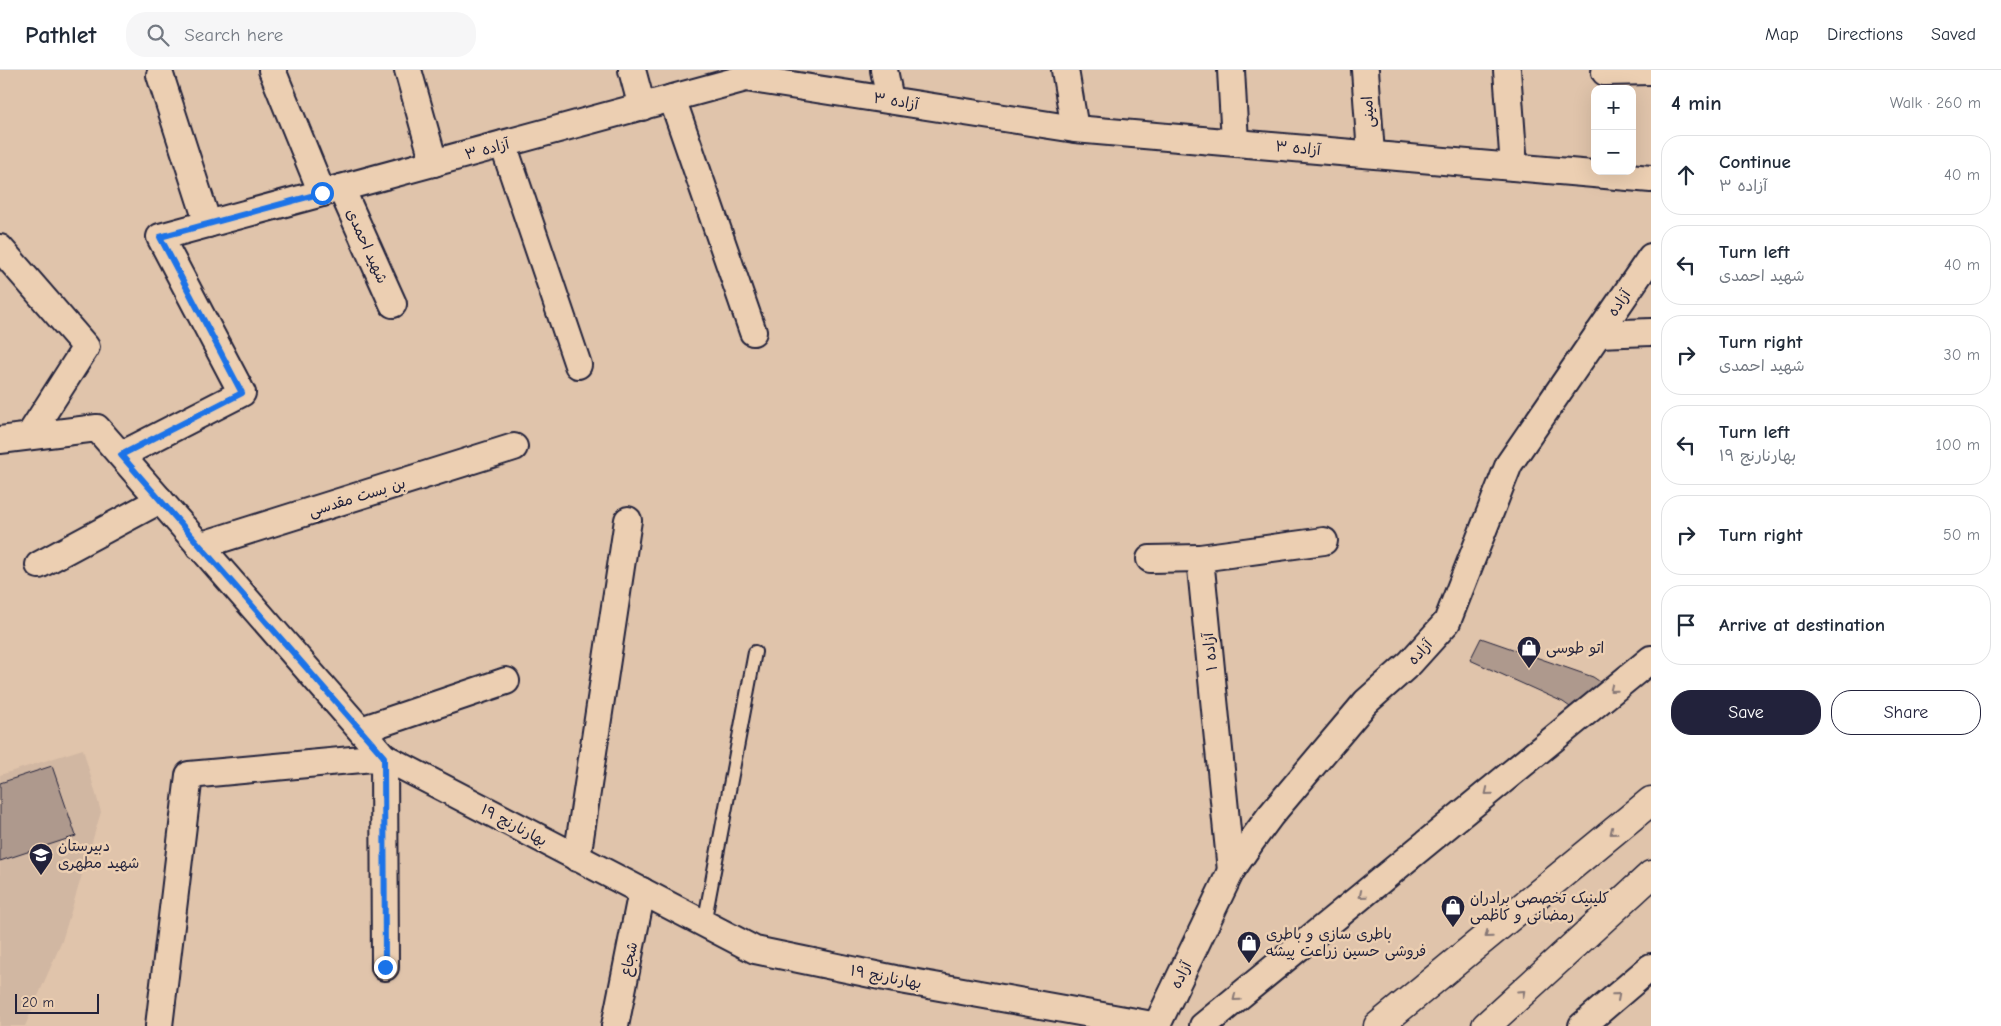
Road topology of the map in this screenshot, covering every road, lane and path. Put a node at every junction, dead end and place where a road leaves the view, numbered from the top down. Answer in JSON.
{"nodes":[{"id":1,"x":272,"y":70,"type":"edge"},
{"id":2,"x":408,"y":70,"type":"edge"},
{"id":3,"x":632,"y":70,"type":"edge"},
{"id":4,"x":884,"y":70,"type":"edge"},
{"id":5,"x":1065,"y":70,"type":"edge"},
{"id":6,"x":1230,"y":70,"type":"edge"},
{"id":7,"x":1365,"y":70,"type":"edge"},
{"id":8,"x":1506,"y":70,"type":"edge"},
{"id":9,"x":1651,"y":71,"type":"edge"},
{"id":10,"x":1605,"y":72,"type":"dead end"},
{"id":11,"x":745,"y":74,"type":"edge"},
{"id":12,"x":160,"y":75,"type":"dead end"},
{"id":13,"x":672,"y":98,"type":"junction"},
{"id":14,"x":890,"y":100,"type":"junction"},
{"id":15,"x":642,"y":107,"type":"junction"},
{"id":16,"x":1074,"y":128,"type":"junction"},
{"id":17,"x":1236,"y":142,"type":"junction"},
{"id":18,"x":503,"y":144,"type":"junction"},
{"id":19,"x":1371,"y":154,"type":"junction"},
{"id":20,"x":434,"y":163,"type":"junction"},
{"id":21,"x":1514,"y":167,"type":"junction"},
{"id":22,"x":1651,"y":179,"type":"edge"},
{"id":23,"x":332,"y":191,"type":"junction"},
{"id":24,"x":208,"y":224,"type":"junction"},
{"id":25,"x":1651,"y":257,"type":"edge"},
{"id":26,"x":5,"y":260,"type":"edge"},
{"id":27,"x":393,"y":304,"type":"dead end"},
{"id":28,"x":753,"y":332,"type":"dead end"},
{"id":29,"x":1651,"y":332,"type":"edge"},
{"id":30,"x":1598,"y":334,"type":"junction"},
{"id":31,"x":578,"y":365,"type":"dead end"},
{"id":32,"x":29,"y":436,"type":"junction"},
{"id":33,"x":0,"y":440,"type":"edge"},
{"id":34,"x":514,"y":447,"type":"dead end"},
{"id":35,"x":121,"y":455,"type":"junction"},
{"id":36,"x":160,"y":500,"type":"junction"},
{"id":37,"x":628,"y":520,"type":"dead end"},
{"id":38,"x":1324,"y":542,"type":"dead end"},
{"id":39,"x":199,"y":546,"type":"junction"},
{"id":40,"x":1200,"y":558,"type":"junction"},
{"id":41,"x":1150,"y":559,"type":"dead end"},
{"id":42,"x":39,"y":565,"type":"dead end"},
{"id":43,"x":755,"y":652,"type":"dead end"},
{"id":44,"x":1651,"y":658,"type":"edge"},
{"id":45,"x":506,"y":680,"type":"dead end"},
{"id":46,"x":361,"y":730,"type":"junction"},
{"id":47,"x":384,"y":757,"type":"junction"},
{"id":48,"x":1651,"y":801,"type":"edge"},
{"id":49,"x":578,"y":858,"type":"junction"},
{"id":50,"x":1231,"y":871,"type":"junction"},
{"id":51,"x":1651,"y":875,"type":"edge"},
{"id":52,"x":642,"y":891,"type":"junction"},
{"id":53,"x":704,"y":924,"type":"junction"},
{"id":54,"x":1651,"y":966,"type":"edge"},
{"id":55,"x":385,"y":967,"type":"dead end"},
{"id":56,"x":159,"y":1026,"type":"edge"},
{"id":57,"x":615,"y":1026,"type":"edge"},
{"id":58,"x":1157,"y":1026,"type":"edge"},
{"id":59,"x":1202,"y":1026,"type":"edge"},
{"id":60,"x":1378,"y":1026,"type":"edge"},
{"id":61,"x":1486,"y":1026,"type":"edge"},
{"id":62,"x":1582,"y":1026,"type":"edge"}],
"edges":[{"from":1,"to":23,"type":"street","name":"شهید احمدی"},
{"from":2,"to":20,"type":"street"},
{"from":3,"to":15,"type":"street"},
{"from":4,"to":14,"type":"street"},
{"from":5,"to":16,"type":"street"},
{"from":6,"to":17,"type":"street"},
{"from":7,"to":19,"type":"street","name":"امینی"},
{"from":8,"to":21,"type":"street"},
{"from":9,"to":10,"type":"street"},
{"from":11,"to":13,"type":"street","name":"آزاده ۳"},
{"from":11,"to":14,"type":"street","name":"آزاده ۳"},
{"from":12,"to":24,"type":"street"},
{"from":13,"to":15,"type":"street","name":"آزاده ۳"},
{"from":13,"to":28,"type":"street"},
{"from":14,"to":16,"type":"street","name":"آزاده ۳"},
{"from":15,"to":18,"type":"street","name":"آزاده ۳"},
{"from":16,"to":17,"type":"street","name":"آزاده ۳"},
{"from":17,"to":19,"type":"street","name":"آزاده ۳"},
{"from":18,"to":20,"type":"street","name":"آزاده ۳"},
{"from":18,"to":31,"type":"street"},
{"from":19,"to":21,"type":"street","name":"آزاده ۳"},
{"from":20,"to":23,"type":"street","name":"آزاده ۳"},
{"from":21,"to":22,"type":"street","name":"آزاده ۳"},
{"from":23,"to":24,"type":"street","name":"آزاده ۳"},
{"from":23,"to":27,"type":"street","name":"شهید احمدی"},
{"from":24,"to":35,"type":"street","name":"آزاده ۳"},
{"from":25,"to":30,"type":"street","name":"آزاده"},
{"from":26,"to":32,"type":"street"},
{"from":29,"to":30,"type":"street"},
{"from":30,"to":50,"type":"street","name":"آزاده"},
{"from":32,"to":33,"type":"street","name":"بهارنارنج ۱۹"},
{"from":32,"to":35,"type":"street","name":"بهارنارنج ۱۹"},
{"from":34,"to":39,"type":"street","name":"بن بست مقدسی"},
{"from":35,"to":36,"type":"street","name":"بهارنارنج ۱۹"},
{"from":36,"to":39,"type":"street","name":"بهارنارنج ۱۹"},
{"from":36,"to":42,"type":"street"},
{"from":37,"to":49,"type":"street"},
{"from":38,"to":40,"type":"street"},
{"from":39,"to":46,"type":"street","name":"بهارنارنج ۱۹"},
{"from":40,"to":41,"type":"street"},
{"from":40,"to":50,"type":"street","name":"آزاده ۱"},
{"from":43,"to":53,"type":"lane"},
{"from":44,"to":59,"type":"street","one_way":true},
{"from":45,"to":46,"type":"street"},
{"from":46,"to":47,"type":"street","name":"بهارنارنج ۱۹"},
{"from":47,"to":49,"type":"street","name":"بهارنارنج ۱۹"},
{"from":47,"to":55,"type":"street"},
{"from":47,"to":56,"type":"street"},
{"from":48,"to":60,"type":"highway","one_way":true},
{"from":49,"to":52,"type":"street","name":"بهارنارنج ۱۹"},
{"from":50,"to":58,"type":"street","name":"آزاده"},
{"from":61,"to":51,"type":"highway","one_way":true},
{"from":52,"to":53,"type":"street","name":"بهارنارنج ۱۹"},
{"from":52,"to":57,"type":"street","name":"شجاع"},
{"from":53,"to":58,"type":"street","name":"بهارنارنج ۱۹"},
{"from":62,"to":54,"type":"street","one_way":true}]}
